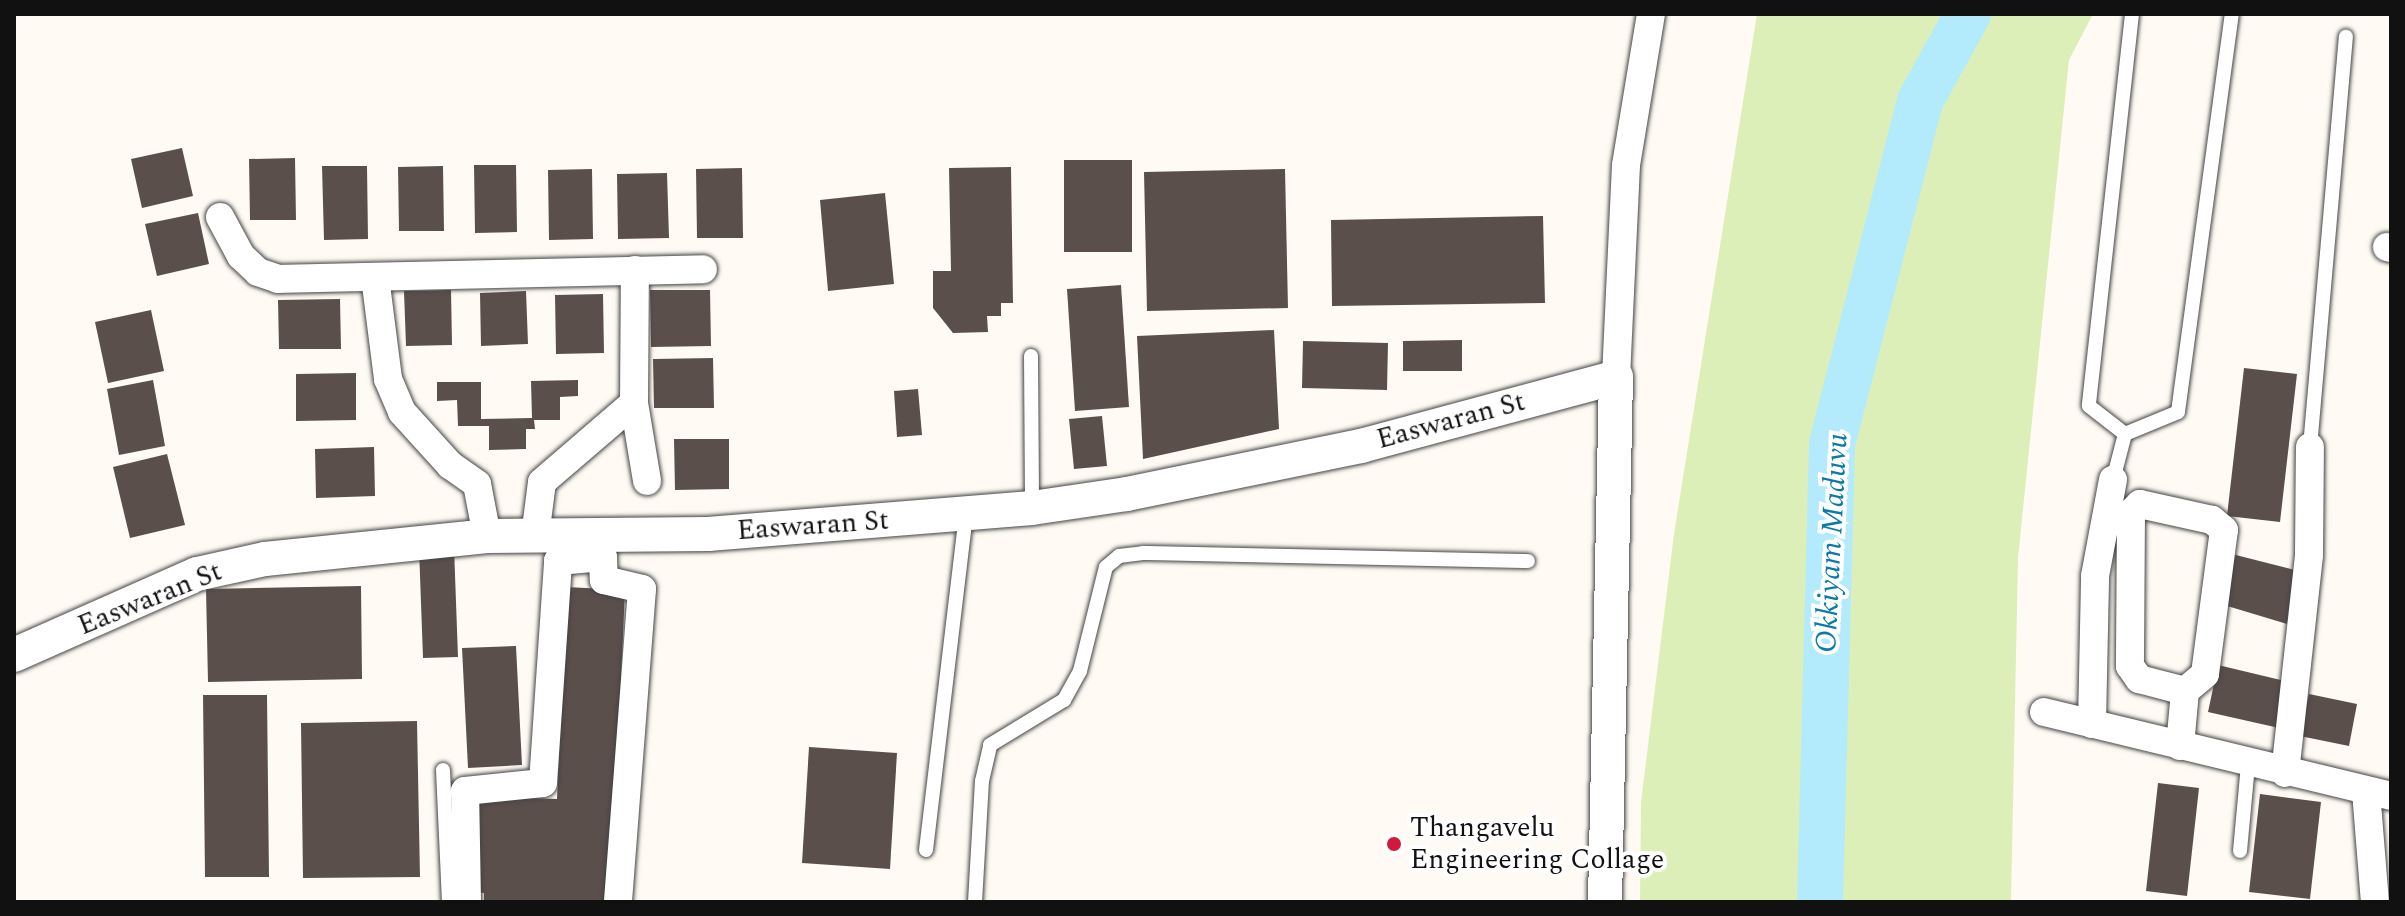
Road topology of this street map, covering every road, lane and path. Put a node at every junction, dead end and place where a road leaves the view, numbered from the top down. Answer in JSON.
{"nodes":[{"id":1,"x":1651,"y":14,"type":"edge"},
{"id":2,"x":2132,"y":14,"type":"edge"},
{"id":3,"x":2232,"y":14,"type":"edge"},
{"id":4,"x":2346,"y":37,"type":"dead end"},
{"id":5,"x":220,"y":217,"type":"dead end"},
{"id":6,"x":703,"y":269,"type":"dead end"},
{"id":7,"x":635,"y":270,"type":"junction"},
{"id":8,"x":375,"y":277,"type":"junction"},
{"id":9,"x":1031,"y":356,"type":"dead end"},
{"id":10,"x":1616,"y":377,"type":"junction"},
{"id":11,"x":634,"y":403,"type":"junction"},
{"id":12,"x":2125,"y":434,"type":"junction"},
{"id":13,"x":2310,"y":447,"type":"joint"},
{"id":14,"x":2113,"y":480,"type":"joint"},
{"id":15,"x":647,"y":481,"type":"dead end"},
{"id":16,"x":1032,"y":508,"type":"junction"},
{"id":17,"x":966,"y":514,"type":"junction"},
{"id":18,"x":487,"y":536,"type":"junction"},
{"id":19,"x":535,"y":536,"type":"junction"},
{"id":20,"x":571,"y":548,"type":"junction"},
{"id":21,"x":1528,"y":561,"type":"dead end"},
{"id":22,"x":14,"y":655,"type":"edge"},
{"id":23,"x":2185,"y":691,"type":"junction"},
{"id":24,"x":2044,"y":712,"type":"dead end"},
{"id":25,"x":2092,"y":724,"type":"junction"},
{"id":26,"x":2180,"y":746,"type":"junction"},
{"id":27,"x":2248,"y":765,"type":"junction"},
{"id":28,"x":443,"y":770,"type":"dead end"},
{"id":29,"x":2285,"y":773,"type":"junction"},
{"id":30,"x":2378,"y":794,"type":"edge"},
{"id":31,"x":926,"y":850,"type":"dead end"},
{"id":32,"x":2240,"y":851,"type":"dead end"},
{"id":33,"x":449,"y":902,"type":"edge"},
{"id":34,"x":467,"y":902,"type":"edge"},
{"id":35,"x":618,"y":902,"type":"edge"},
{"id":36,"x":975,"y":902,"type":"edge"},
{"id":37,"x":1605,"y":902,"type":"edge"},
{"id":38,"x":2375,"y":902,"type":"edge"}],
"edges":[{"from":1,"to":10,"type":"street"},
{"from":2,"to":12,"type":"lane"},
{"from":3,"to":12,"type":"lane"},
{"from":4,"to":13,"type":"lane"},
{"from":5,"to":8,"type":"street"},
{"from":6,"to":7,"type":"street"},
{"from":7,"to":8,"type":"street"},
{"from":7,"to":11,"type":"street"},
{"from":8,"to":18,"type":"street"},
{"from":9,"to":16,"type":"lane"},
{"from":10,"to":16,"type":"street","name":"Easwaran St"},
{"from":10,"to":37,"type":"street"},
{"from":11,"to":15,"type":"street"},
{"from":11,"to":19,"type":"street"},
{"from":12,"to":14,"type":"lane"},
{"from":13,"to":29,"type":"street"},
{"from":14,"to":25,"type":"street"},
{"from":16,"to":17,"type":"street","name":"Easwaran St"},
{"from":17,"to":20,"type":"street","name":"Easwaran St"},
{"from":17,"to":31,"type":"lane"},
{"from":18,"to":19,"type":"street","name":"Easwaran St"},
{"from":18,"to":22,"type":"street","name":"Easwaran St"},
{"from":19,"to":20,"type":"street","name":"Easwaran St"},
{"from":20,"to":34,"type":"street"},
{"from":20,"to":35,"type":"street"},
{"from":21,"to":36,"type":"lane"},
{"from":23,"to":23,"type":"street"},
{"from":23,"to":26,"type":"street"},
{"from":24,"to":25,"type":"street"},
{"from":25,"to":26,"type":"street"},
{"from":26,"to":27,"type":"street"},
{"from":27,"to":29,"type":"street"},
{"from":27,"to":32,"type":"lane"},
{"from":28,"to":33,"type":"lane"},
{"from":29,"to":30,"type":"street"},
{"from":30,"to":38,"type":"street"}]}
